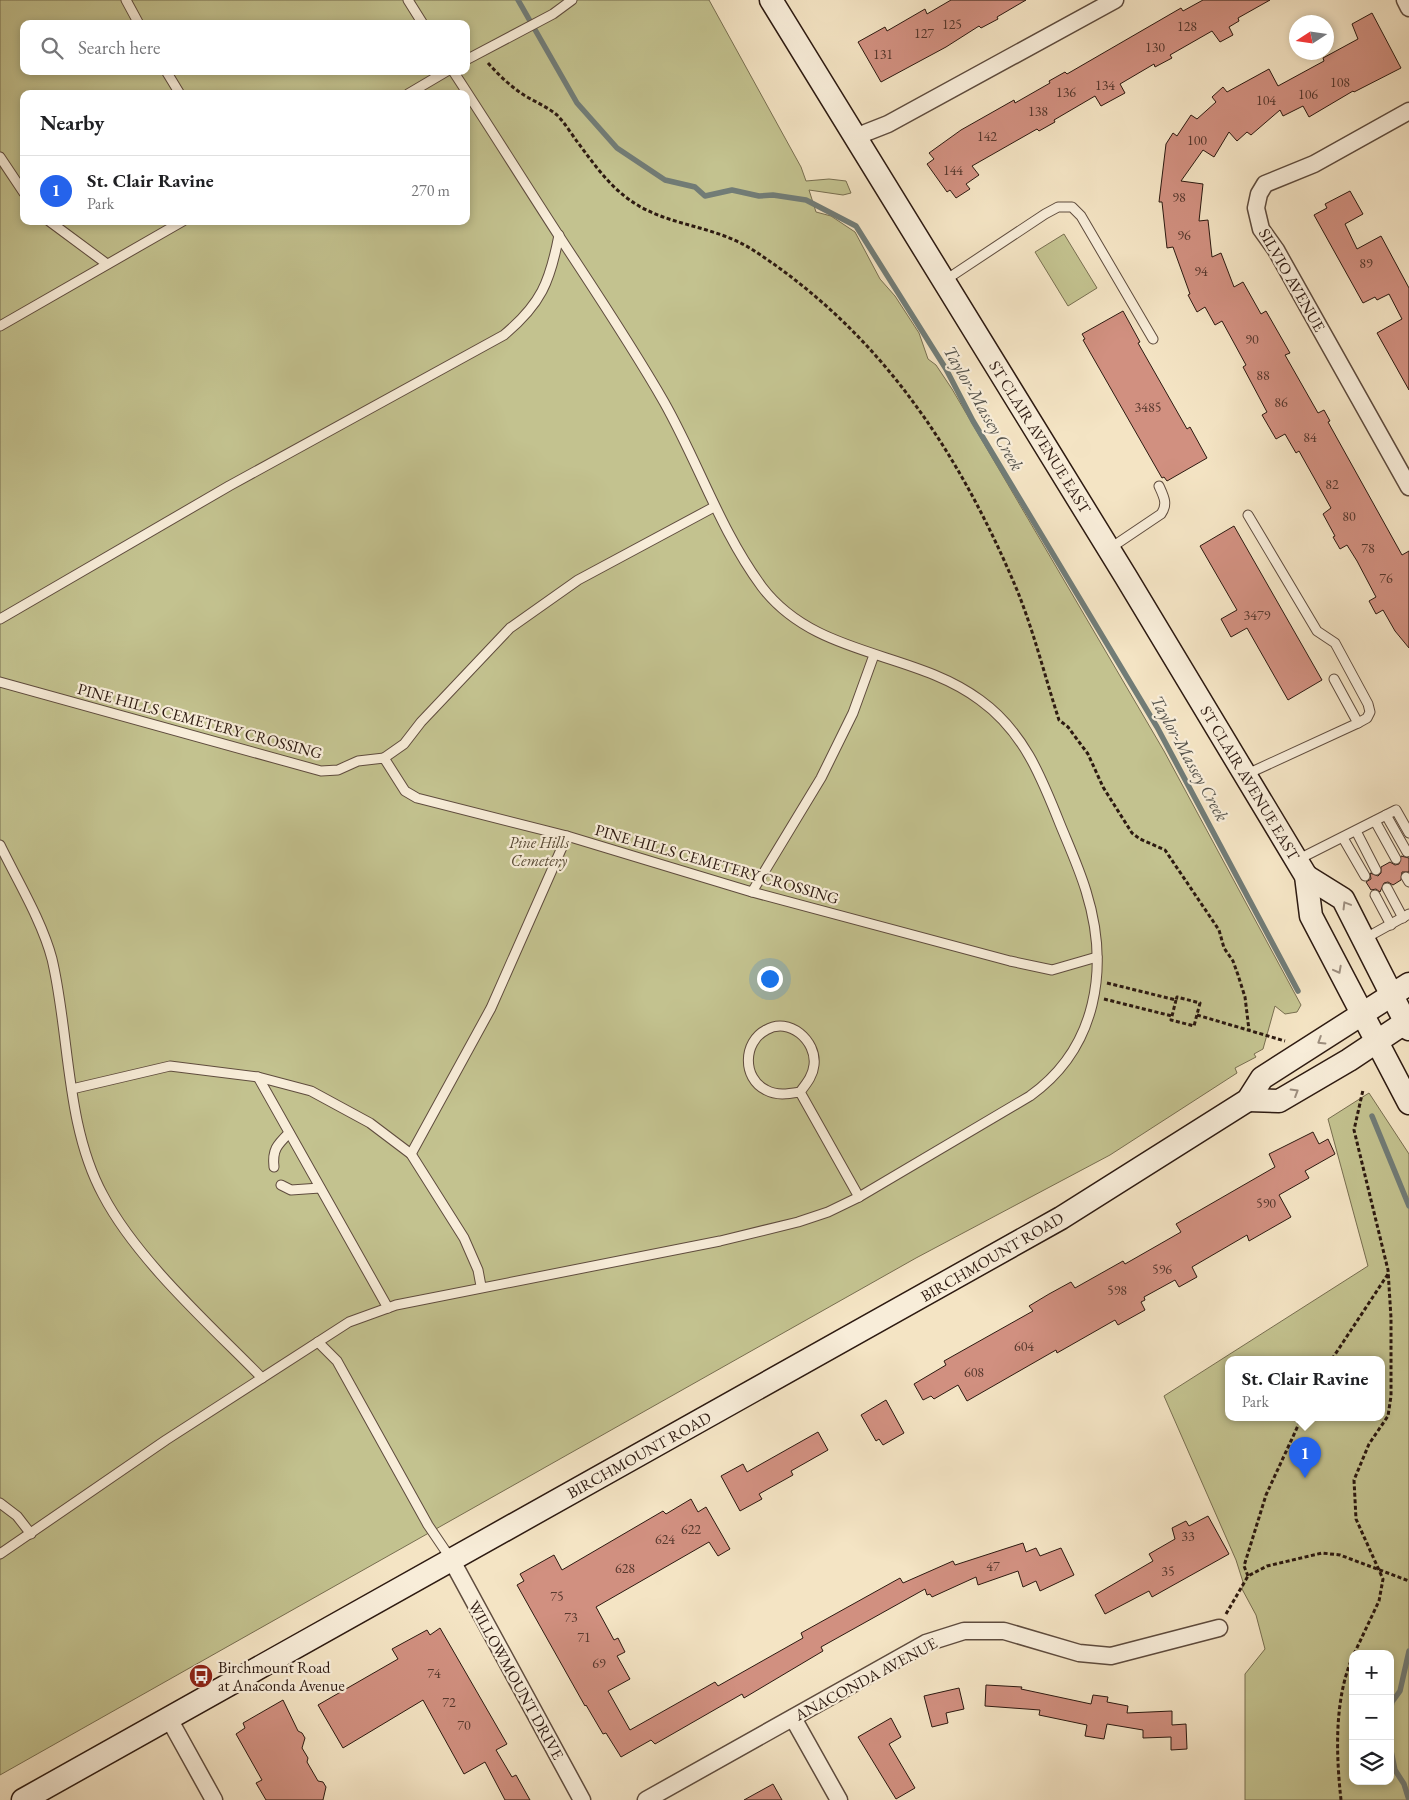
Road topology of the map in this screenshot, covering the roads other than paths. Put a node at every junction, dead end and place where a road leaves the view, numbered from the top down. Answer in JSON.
{"nodes":[{"id":1,"x":126,"y":0,"type":"edge"},
{"id":2,"x":408,"y":0,"type":"edge"},
{"id":3,"x":572,"y":0,"type":"edge"},
{"id":4,"x":771,"y":0,"type":"edge"},
{"id":5,"x":1115,"y":0,"type":"edge"},
{"id":6,"x":1404,"y":0,"type":"edge"},
{"id":7,"x":1409,"y":8,"type":"edge"},
{"id":8,"x":137,"y":20,"type":"edge"},
{"id":9,"x":420,"y":20,"type":"edge"},
{"id":10,"x":470,"y":58,"type":"edge"},
{"id":11,"x":168,"y":75,"type":"edge"},
{"id":12,"x":440,"y":75,"type":"edge"},
{"id":13,"x":456,"y":75,"type":"edge"},
{"id":14,"x":178,"y":90,"type":"edge"},
{"id":15,"x":415,"y":90,"type":"edge"},
{"id":16,"x":465,"y":90,"type":"edge"},
{"id":17,"x":470,"y":98,"type":"edge"},
{"id":18,"x":1409,"y":111,"type":"edge"},
{"id":19,"x":855,"y":137,"type":"junction"},
{"id":20,"x":0,"y":157,"type":"edge"},
{"id":21,"x":20,"y":187,"type":"edge"},
{"id":22,"x":54,"y":225,"type":"edge"},
{"id":23,"x":176,"y":225,"type":"edge"},
{"id":24,"x":558,"y":235,"type":"junction"},
{"id":25,"x":107,"y":264,"type":"junction"},
{"id":26,"x":943,"y":281,"type":"junction"},
{"id":27,"x":0,"y":326,"type":"edge"},
{"id":28,"x":1152,"y":339,"type":"dead end"},
{"id":29,"x":1159,"y":486,"type":"dead end"},
{"id":30,"x":1409,"y":487,"type":"edge"},
{"id":31,"x":714,"y":507,"type":"junction"},
{"id":32,"x":1248,"y":515,"type":"dead end"},
{"id":33,"x":1109,"y":549,"type":"junction"},
{"id":34,"x":0,"y":619,"type":"edge"},
{"id":35,"x":874,"y":655,"type":"junction"},
{"id":36,"x":1334,"y":679,"type":"dead end"},
{"id":37,"x":0,"y":682,"type":"edge"},
{"id":38,"x":1358,"y":723,"type":"junction"},
{"id":39,"x":384,"y":758,"type":"junction"},
{"id":40,"x":1245,"y":775,"type":"junction"},
{"id":41,"x":1386,"y":816,"type":"junction"},
{"id":42,"x":1375,"y":821,"type":"junction"},
{"id":43,"x":1356,"y":831,"type":"junction"},
{"id":44,"x":1409,"y":833,"type":"edge"},
{"id":45,"x":567,"y":836,"type":"junction"},
{"id":46,"x":1343,"y":838,"type":"junction"},
{"id":47,"x":0,"y":845,"type":"edge"},
{"id":48,"x":1407,"y":852,"type":"dead end"},
{"id":49,"x":1396,"y":859,"type":"dead end"},
{"id":50,"x":1301,"y":868,"type":"junction"},
{"id":51,"x":1376,"y":870,"type":"dead end"},
{"id":52,"x":1364,"y":876,"type":"dead end"},
{"id":53,"x":1387,"y":888,"type":"dead end"},
{"id":54,"x":752,"y":892,"type":"junction"},
{"id":55,"x":1375,"y":895,"type":"dead end"},
{"id":56,"x":1406,"y":916,"type":"edge"},
{"id":57,"x":1391,"y":925,"type":"junction"},
{"id":58,"x":1364,"y":940,"type":"junction"},
{"id":59,"x":1097,"y":957,"type":"junction"},
{"id":60,"x":1401,"y":989,"type":"edge"},
{"id":61,"x":1362,"y":1015,"type":"junction"},
{"id":62,"x":1408,"y":1024,"type":"edge"},
{"id":63,"x":1376,"y":1042,"type":"junction"},
{"id":64,"x":258,"y":1077,"type":"junction"},
{"id":65,"x":72,"y":1090,"type":"junction"},
{"id":66,"x":800,"y":1092,"type":"junction"},
{"id":67,"x":1248,"y":1100,"type":"junction"},
{"id":68,"x":1409,"y":1103,"type":"edge"},
{"id":69,"x":289,"y":1133,"type":"junction"},
{"id":70,"x":411,"y":1154,"type":"junction"},
{"id":71,"x":274,"y":1167,"type":"dead end"},
{"id":72,"x":281,"y":1185,"type":"dead end"},
{"id":73,"x":320,"y":1188,"type":"junction"},
{"id":74,"x":859,"y":1197,"type":"junction"},
{"id":75,"x":481,"y":1286,"type":"junction"},
{"id":76,"x":388,"y":1308,"type":"junction"},
{"id":77,"x":318,"y":1342,"type":"junction"},
{"id":78,"x":262,"y":1378,"type":"junction"},
{"id":79,"x":0,"y":1503,"type":"edge"},
{"id":80,"x":31,"y":1534,"type":"junction"},
{"id":81,"x":0,"y":1554,"type":"edge"},
{"id":82,"x":451,"y":1559,"type":"junction"},
{"id":83,"x":1218,"y":1628,"type":"road end"},
{"id":84,"x":168,"y":1717,"type":"junction"},
{"id":85,"x":793,"y":1718,"type":"junction"},
{"id":86,"x":23,"y":1800,"type":"edge"},
{"id":87,"x":214,"y":1800,"type":"edge"},
{"id":88,"x":582,"y":1800,"type":"edge"},
{"id":89,"x":646,"y":1800,"type":"edge"},
{"id":90,"x":839,"y":1800,"type":"edge"}],
"edges":[{"from":1,"to":8,"type":"lane"},
{"from":2,"to":9,"type":"lane"},
{"from":3,"to":10,"type":"lane"},
{"from":4,"to":19,"type":"main road","name":"ST CLAIR AVENUE EAST"},
{"from":5,"to":19,"type":"street"},
{"from":6,"to":7,"type":"street"},
{"from":11,"to":14,"type":"lane"},
{"from":12,"to":15,"type":"lane"},
{"from":13,"to":16,"type":"lane"},
{"from":17,"to":24,"type":"lane"},
{"from":18,"to":30,"type":"street","name":"SILVIO AVENUE"},
{"from":19,"to":26,"type":"main road","name":"ST CLAIR AVENUE EAST"},
{"from":20,"to":21,"type":"lane"},
{"from":22,"to":25,"type":"lane"},
{"from":23,"to":25,"type":"lane"},
{"from":24,"to":31,"type":"lane"},
{"from":24,"to":34,"type":"lane"},
{"from":25,"to":27,"type":"lane"},
{"from":26,"to":28,"type":"lane"},
{"from":26,"to":33,"type":"main road","name":"ST CLAIR AVENUE EAST"},
{"from":29,"to":33,"type":"lane"},
{"from":31,"to":35,"type":"lane"},
{"from":31,"to":39,"type":"lane"},
{"from":32,"to":38,"type":"lane"},
{"from":33,"to":40,"type":"main road","name":"ST CLAIR AVENUE EAST"},
{"from":35,"to":54,"type":"lane"},
{"from":35,"to":59,"type":"lane"},
{"from":36,"to":38,"type":"lane"},
{"from":37,"to":39,"type":"lane","name":"PINE HILLS CEMETERY CROSSING"},
{"from":38,"to":40,"type":"lane"},
{"from":39,"to":45,"type":"lane","name":"PINE HILLS CEMETERY CROSSING"},
{"from":40,"to":50,"type":"main road","name":"ST CLAIR AVENUE EAST"},
{"from":41,"to":42,"type":"lane"},
{"from":41,"to":44,"type":"lane"},
{"from":41,"to":48,"type":"lane"},
{"from":42,"to":43,"type":"lane"},
{"from":42,"to":49,"type":"lane"},
{"from":43,"to":46,"type":"lane"},
{"from":43,"to":51,"type":"lane"},
{"from":45,"to":54,"type":"lane","name":"PINE HILLS CEMETERY CROSSING"},
{"from":45,"to":70,"type":"lane"},
{"from":46,"to":50,"type":"lane"},
{"from":46,"to":52,"type":"lane"},
{"from":47,"to":65,"type":"lane"},
{"from":58,"to":50,"type":"main road","name":"ST CLAIR AVENUE EAST","one_way":true},
{"from":50,"to":61,"type":"main road","name":"ST CLAIR AVENUE EAST","one_way":true},
{"from":53,"to":56,"type":"lane"},
{"from":54,"to":59,"type":"lane","name":"PINE HILLS CEMETERY CROSSING"},
{"from":55,"to":57,"type":"lane"},
{"from":56,"to":57,"type":"lane"},
{"from":57,"to":58,"type":"lane"},
{"from":58,"to":60,"type":"main road","name":"ST CLAIR AVENUE EAST"},
{"from":59,"to":74,"type":"lane"},
{"from":60,"to":61,"type":"main road","name":"BIRCHMOUNT ROAD"},
{"from":60,"to":62,"type":"main road","name":"ST CLAIR AVENUE EAST"},
{"from":61,"to":63,"type":"main road","name":"ST CLAIR AVENUE EAST"},
{"from":61,"to":67,"type":"main road","name":"BIRCHMOUNT ROAD","one_way":true},
{"from":62,"to":63,"type":"main road"},
{"from":67,"to":63,"type":"main road","one_way":true},
{"from":63,"to":68,"type":"main road","name":"ST CLAIR AVENUE EAST"},
{"from":64,"to":65,"type":"lane"},
{"from":64,"to":69,"type":"lane"},
{"from":64,"to":70,"type":"lane"},
{"from":65,"to":78,"type":"lane"},
{"from":66,"to":66,"type":"lane"},
{"from":66,"to":74,"type":"lane"},
{"from":67,"to":82,"type":"main road","name":"BIRCHMOUNT ROAD"},
{"from":69,"to":71,"type":"lane"},
{"from":69,"to":73,"type":"lane"},
{"from":70,"to":75,"type":"lane"},
{"from":72,"to":73,"type":"lane"},
{"from":73,"to":76,"type":"lane"},
{"from":74,"to":75,"type":"lane"},
{"from":75,"to":76,"type":"lane"},
{"from":76,"to":77,"type":"lane"},
{"from":77,"to":78,"type":"lane"},
{"from":77,"to":82,"type":"lane"},
{"from":78,"to":80,"type":"lane"},
{"from":79,"to":80,"type":"lane"},
{"from":80,"to":81,"type":"lane"},
{"from":82,"to":84,"type":"main road","name":"BIRCHMOUNT ROAD"},
{"from":82,"to":88,"type":"street","name":"WILLOWMOUNT DRIVE"},
{"from":83,"to":85,"type":"street","name":"ANACONDA AVENUE"},
{"from":84,"to":86,"type":"main road","name":"BIRCHMOUNT ROAD"},
{"from":84,"to":87,"type":"street"},
{"from":85,"to":89,"type":"street","name":"ANACONDA AVENUE"},
{"from":85,"to":90,"type":"street"}]}
